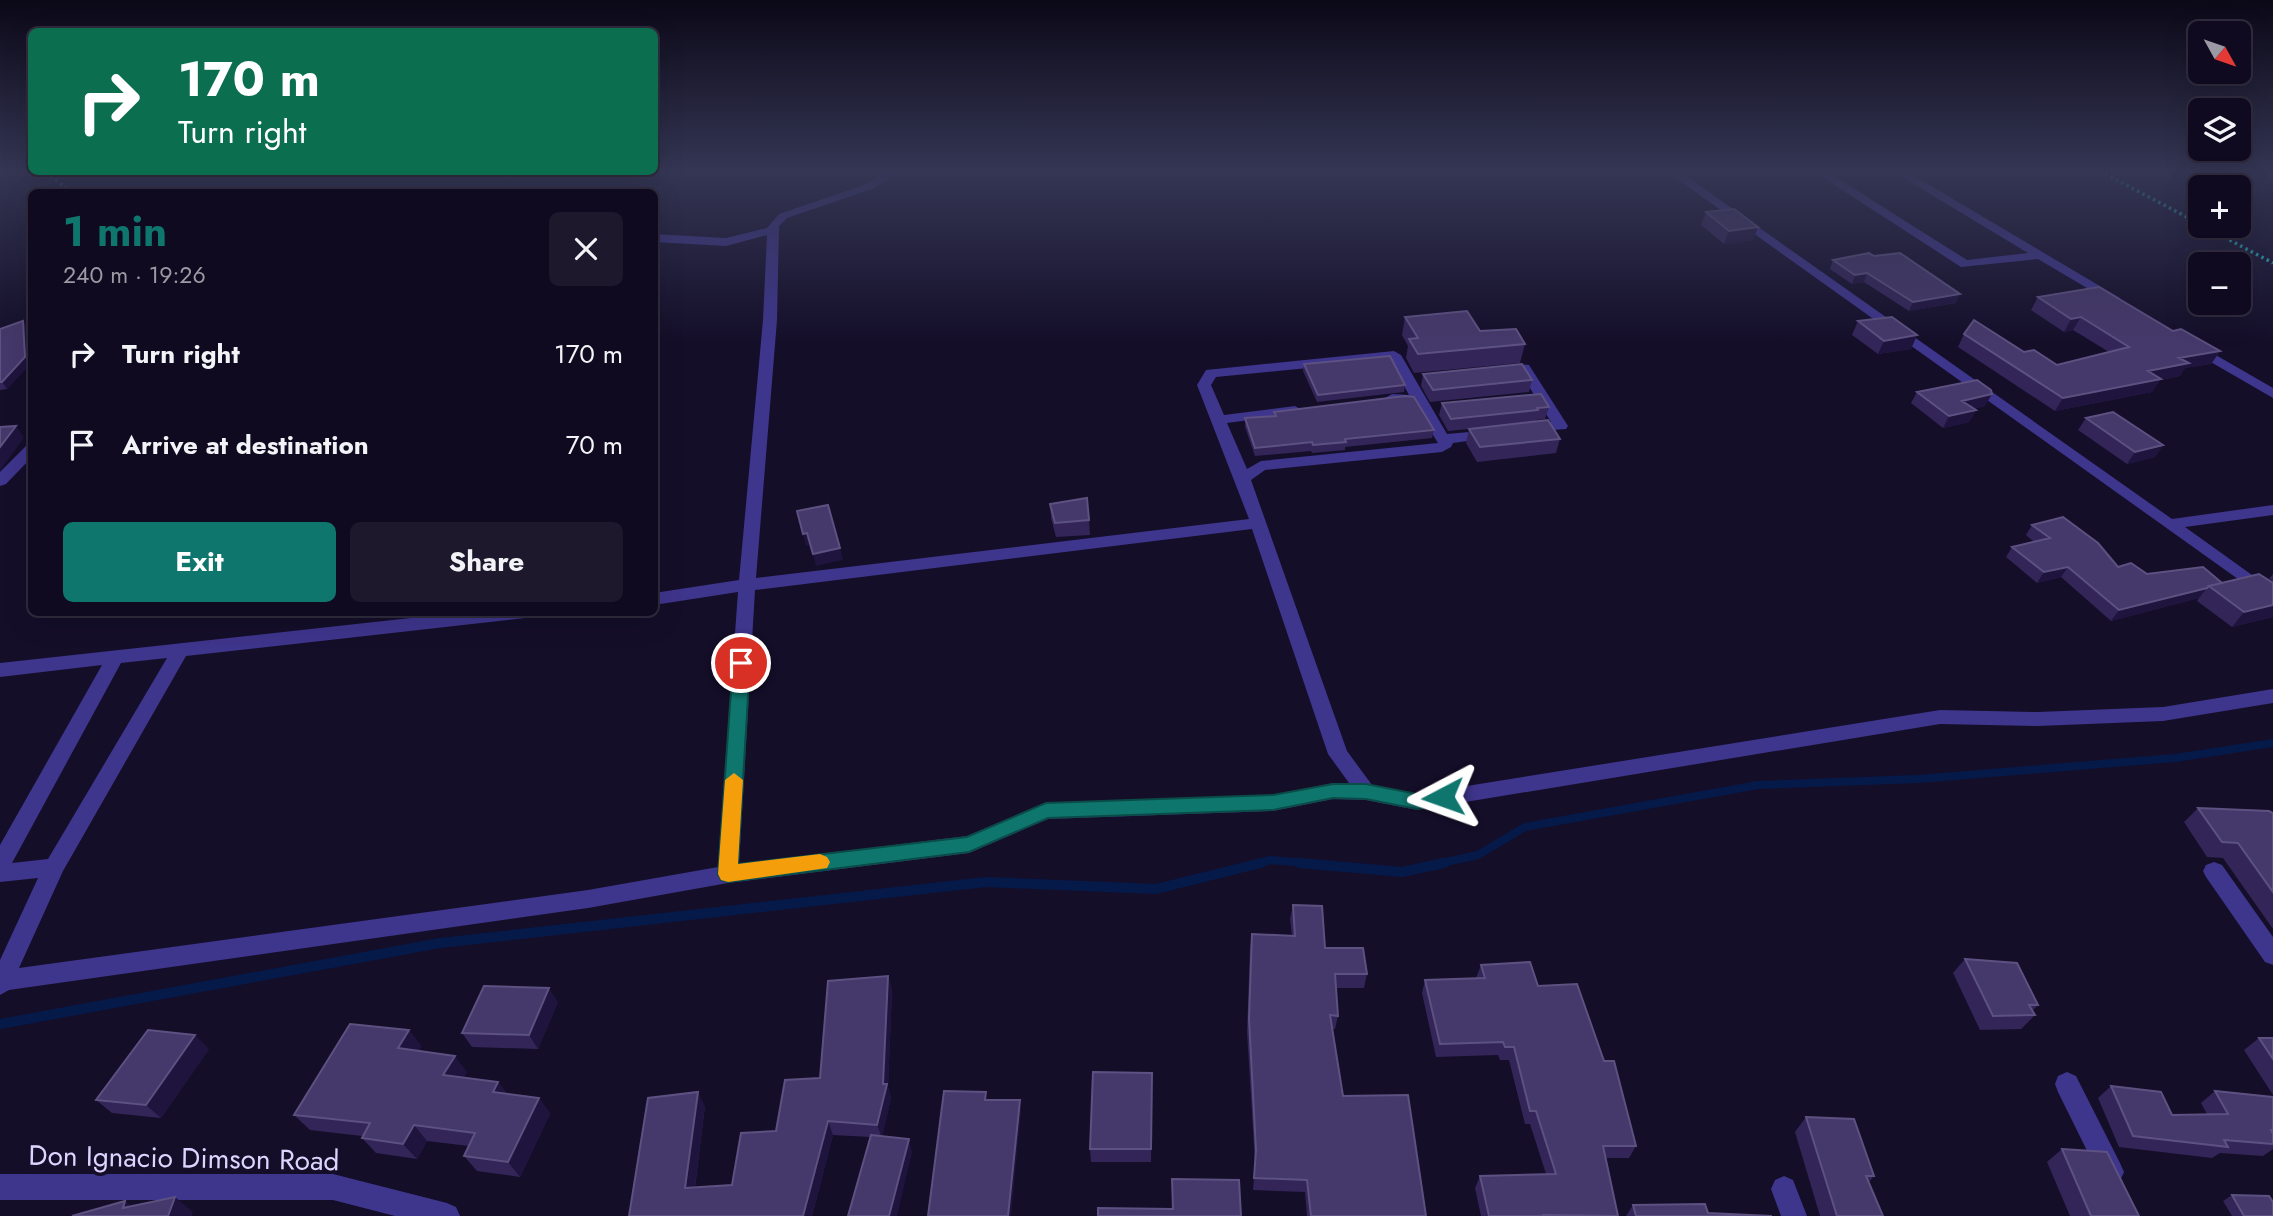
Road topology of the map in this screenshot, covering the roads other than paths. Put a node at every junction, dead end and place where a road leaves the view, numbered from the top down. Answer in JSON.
{"nodes":[{"id":1,"x":1750,"y":228,"type":"edge"},
{"id":2,"x":1907,"y":228,"type":"edge"},
{"id":3,"x":1993,"y":228,"type":"edge"},
{"id":4,"x":772,"y":230,"type":"joint"},
{"id":5,"x":658,"y":237,"type":"edge"},
{"id":6,"x":2040,"y":255,"type":"junction"},
{"id":7,"x":2124,"y":304,"type":"edge"},
{"id":8,"x":2183,"y":340,"type":"edge"},
{"id":9,"x":1499,"y":371,"type":"edge"},
{"id":10,"x":2273,"y":394,"type":"edge"},
{"id":11,"x":1378,"y":400,"type":"edge"},
{"id":12,"x":1427,"y":406,"type":"junction"},
{"id":13,"x":1311,"y":408,"type":"edge"},
{"id":14,"x":1218,"y":420,"type":"junction"},
{"id":15,"x":1443,"y":439,"type":"junction"},
{"id":16,"x":28,"y":453,"type":"edge"},
{"id":17,"x":1243,"y":478,"type":"junction"},
{"id":18,"x":0,"y":481,"type":"edge"},
{"id":19,"x":2273,"y":510,"type":"edge"},
{"id":20,"x":1258,"y":523,"type":"junction"},
{"id":21,"x":2171,"y":524,"type":"junction"},
{"id":22,"x":747,"y":584,"type":"junction"},
{"id":23,"x":658,"y":597,"type":"edge"},
{"id":24,"x":2273,"y":598,"type":"edge"},
{"id":25,"x":488,"y":616,"type":"edge"},
{"id":26,"x":181,"y":649,"type":"junction"},
{"id":27,"x":115,"y":658,"type":"junction"},
{"id":28,"x":0,"y":670,"type":"edge"},
{"id":29,"x":2273,"y":696,"type":"edge"},
{"id":30,"x":1366,"y":792,"type":"junction"},
{"id":31,"x":0,"y":865,"type":"edge"},
{"id":32,"x":54,"y":867,"type":"junction"},
{"id":33,"x":2214,"y":871,"type":"dead end"},
{"id":34,"x":0,"y":873,"type":"edge"},
{"id":35,"x":728,"y":874,"type":"junction"},
{"id":36,"x":2273,"y":955,"type":"edge"},
{"id":37,"x":1,"y":982,"type":"edge"},
{"id":38,"x":2067,"y":1084,"type":"dead end"},
{"id":39,"x":0,"y":1187,"type":"edge"},
{"id":40,"x":1784,"y":1189,"type":"dead end"},
{"id":41,"x":2122,"y":1192,"type":"edge"},
{"id":42,"x":447,"y":1216,"type":"edge"},
{"id":43,"x":1794,"y":1216,"type":"edge"}],
"edges":[{"from":1,"to":21,"type":"street"},
{"from":2,"to":6,"type":"street"},
{"from":3,"to":6,"type":"street"},
{"from":4,"to":5,"type":"street"},
{"from":4,"to":22,"type":"street"},
{"from":6,"to":7,"type":"street"},
{"from":8,"to":10,"type":"street"},
{"from":9,"to":15,"type":"street"},
{"from":11,"to":12,"type":"street"},
{"from":12,"to":14,"type":"street"},
{"from":12,"to":15,"type":"street"},
{"from":13,"to":14,"type":"street"},
{"from":14,"to":17,"type":"street"},
{"from":15,"to":17,"type":"street"},
{"from":16,"to":18,"type":"street"},
{"from":17,"to":20,"type":"street"},
{"from":19,"to":21,"type":"street"},
{"from":20,"to":22,"type":"street"},
{"from":20,"to":30,"type":"street"},
{"from":21,"to":24,"type":"street"},
{"from":22,"to":23,"type":"street"},
{"from":22,"to":35,"type":"street"},
{"from":25,"to":26,"type":"street"},
{"from":26,"to":27,"type":"street"},
{"from":26,"to":32,"type":"street"},
{"from":27,"to":28,"type":"street"},
{"from":27,"to":31,"type":"street"},
{"from":29,"to":30,"type":"street"},
{"from":30,"to":35,"type":"street"},
{"from":32,"to":34,"type":"street"},
{"from":32,"to":37,"type":"street"},
{"from":33,"to":36,"type":"street"},
{"from":35,"to":37,"type":"street"},
{"from":38,"to":41,"type":"street"},
{"from":39,"to":42,"type":"street","name":"Don Ignacio Dimson Road"},
{"from":40,"to":43,"type":"street"}]}
